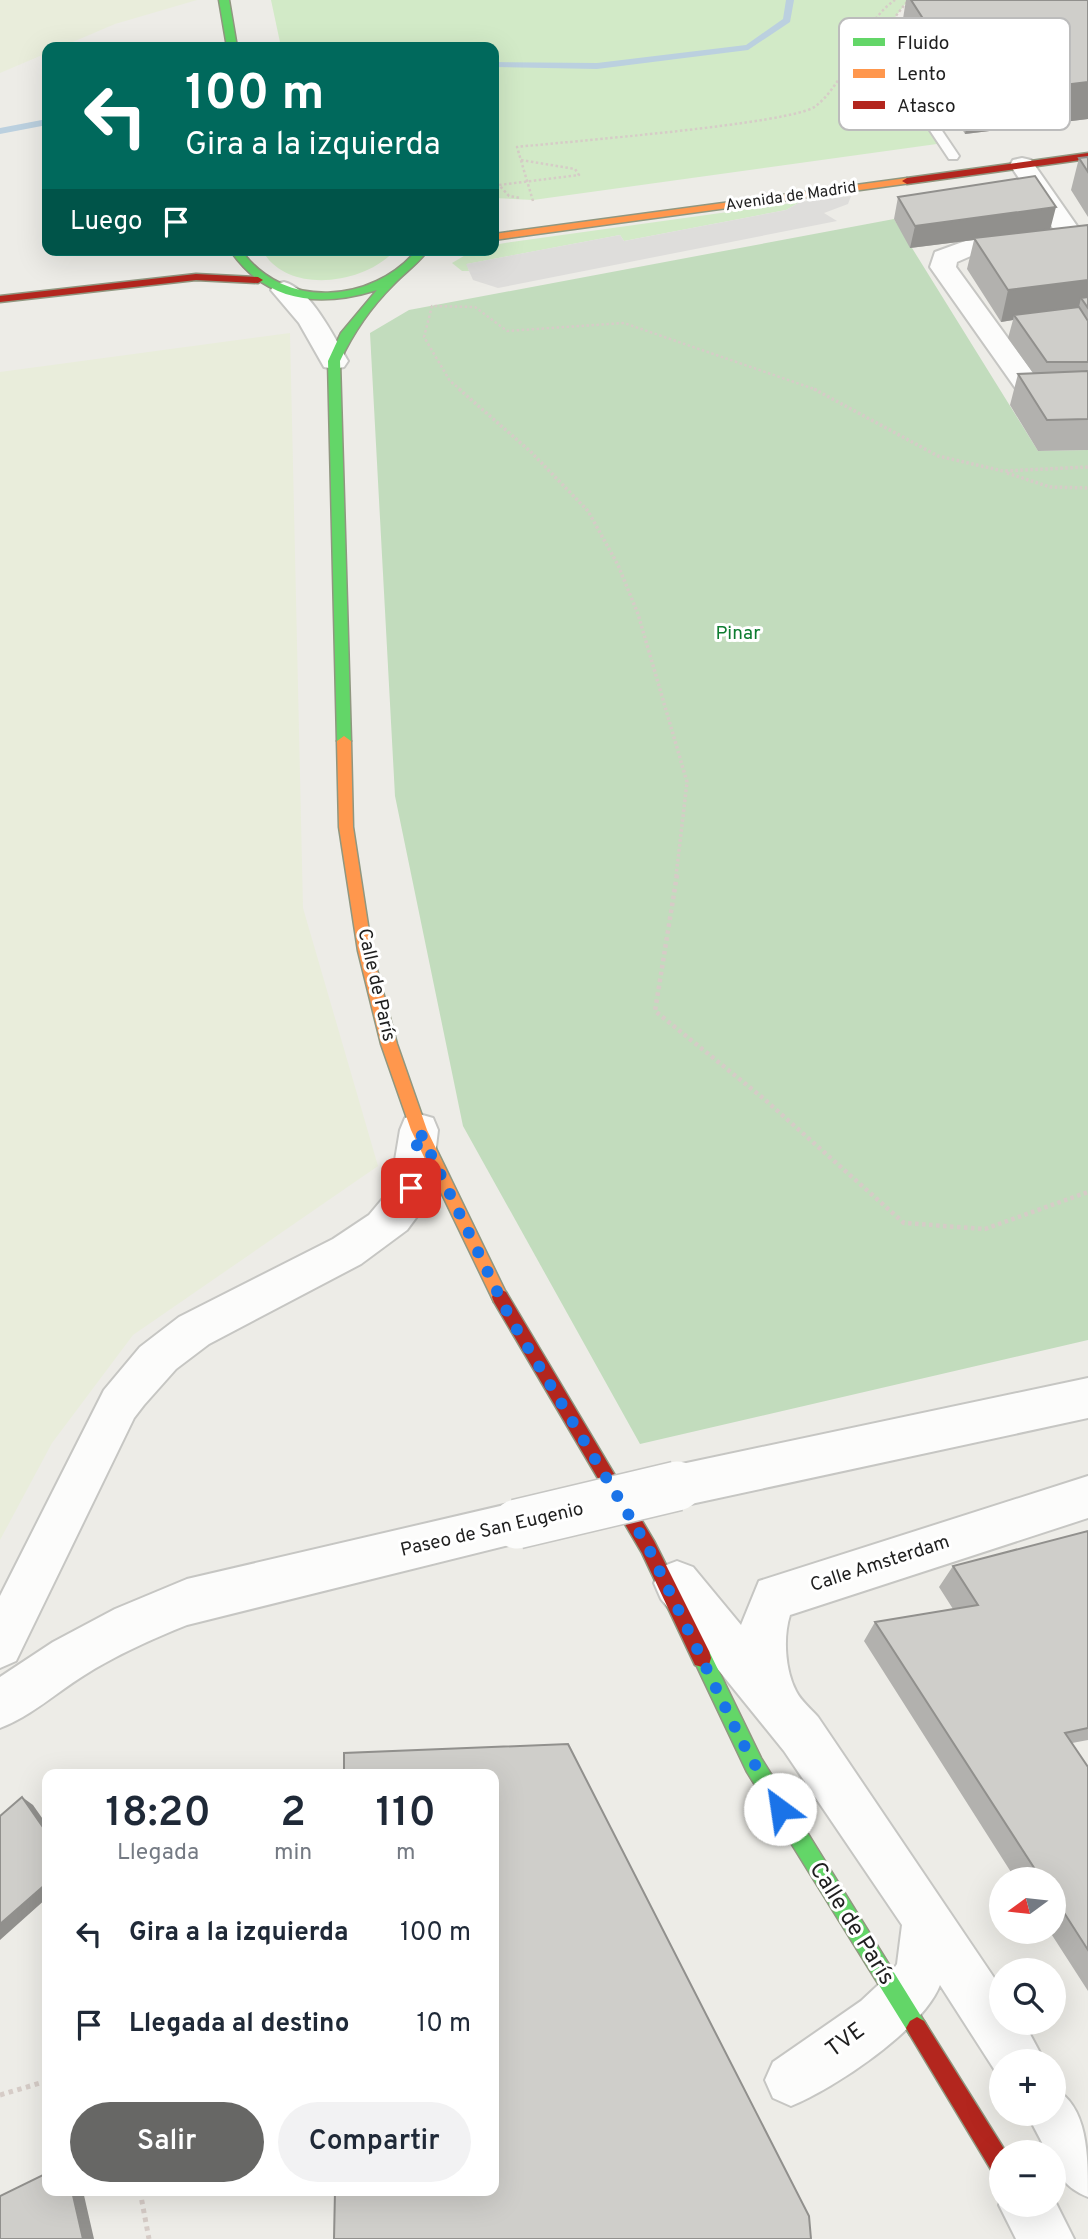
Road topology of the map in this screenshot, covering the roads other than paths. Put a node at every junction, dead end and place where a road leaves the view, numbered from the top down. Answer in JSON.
{"nodes":[{"id":1,"x":224,"y":0,"type":"edge"},
{"id":2,"x":231,"y":42,"type":"edge"},
{"id":3,"x":935,"y":130,"type":"edge"},
{"id":4,"x":1088,"y":139,"type":"edge"},
{"id":5,"x":1061,"y":143,"type":"dead end"},
{"id":6,"x":1088,"y":156,"type":"edge"},
{"id":7,"x":953,"y":157,"type":"dead end"},
{"id":8,"x":1023,"y":165,"type":"junction"},
{"id":9,"x":499,"y":236,"type":"edge"},
{"id":10,"x":238,"y":256,"type":"edge"},
{"id":11,"x":418,"y":256,"type":"edge"},
{"id":12,"x":438,"y":256,"type":"edge"},
{"id":13,"x":410,"y":267,"type":"junction"},
{"id":14,"x":79,"y":273,"type":"dead end"},
{"id":15,"x":258,"y":280,"type":"junction"},
{"id":16,"x":391,"y":280,"type":"junction"},
{"id":17,"x":0,"y":283,"type":"edge"},
{"id":18,"x":284,"y":290,"type":"junction"},
{"id":19,"x":0,"y":299,"type":"edge"},
{"id":20,"x":1014,"y":325,"type":"edge"},
{"id":21,"x":985,"y":327,"type":"junction"},
{"id":22,"x":334,"y":361,"type":"junction"},
{"id":23,"x":1088,"y":390,"type":"edge"},
{"id":24,"x":419,"y":1130,"type":"junction"},
{"id":25,"x":1088,"y":1398,"type":"edge"},
{"id":26,"x":1088,"y":1497,"type":"edge"},
{"id":27,"x":648,"y":1547,"type":"junction"},
{"id":28,"x":0,"y":1645,"type":"edge"},
{"id":29,"x":775,"y":1700,"type":"junction"},
{"id":30,"x":0,"y":1704,"type":"edge"},
{"id":31,"x":927,"y":1919,"type":"junction"},
{"id":32,"x":900,"y":2002,"type":"junction"},
{"id":33,"x":1011,"y":2049,"type":"edge"},
{"id":34,"x":791,"y":2080,"type":"dead end"},
{"id":35,"x":1060,"y":2126,"type":"edge"},
{"id":36,"x":989,"y":2146,"type":"edge"},
{"id":37,"x":1088,"y":2170,"type":"edge"},
{"id":38,"x":1033,"y":2217,"type":"edge"},
{"id":39,"x":1047,"y":2239,"type":"edge"}],
"edges":[{"from":1,"to":2,"type":"main road"},
{"from":3,"to":7,"type":"lane"},
{"from":4,"to":5,"type":"main road"},
{"from":6,"to":8,"type":"main road","name":"Avenida de Madrid"},
{"from":8,"to":9,"type":"main road","name":"Avenida de Madrid"},
{"from":8,"to":21,"type":"street"},
{"from":10,"to":15,"type":"main road"},
{"from":11,"to":13,"type":"main road"},
{"from":12,"to":13,"type":"main road"},
{"from":13,"to":16,"type":"main road"},
{"from":14,"to":17,"type":"main road"},
{"from":15,"to":18,"type":"main road"},
{"from":15,"to":19,"type":"main road"},
{"from":16,"to":18,"type":"main road"},
{"from":16,"to":22,"type":"main road","name":"Calle de París"},
{"from":18,"to":22,"type":"street","name":"Calle de París"},
{"from":20,"to":21,"type":"street"},
{"from":21,"to":23,"type":"street"},
{"from":22,"to":24,"type":"main road","name":"Calle de París"},
{"from":24,"to":27,"type":"main road","name":"Calle de París"},
{"from":24,"to":28,"type":"street"},
{"from":25,"to":30,"type":"street","name":"Paseo de San Eugenio","bridge":true},
{"from":26,"to":29,"type":"street","name":"Calle Amsterdam"},
{"from":27,"to":29,"type":"street","name":"Calle de París"},
{"from":27,"to":32,"type":"main road","name":"Calle de París"},
{"from":29,"to":31,"type":"street","name":"Calle de París"},
{"from":31,"to":32,"type":"street","name":"Calle de París"},
{"from":31,"to":33,"type":"street","name":"Calle de París"},
{"from":32,"to":34,"type":"street","name":"TVE"},
{"from":32,"to":36,"type":"main road","name":"Calle de París"},
{"from":35,"to":37,"type":"street"},
{"from":38,"to":39,"type":"street"}]}
